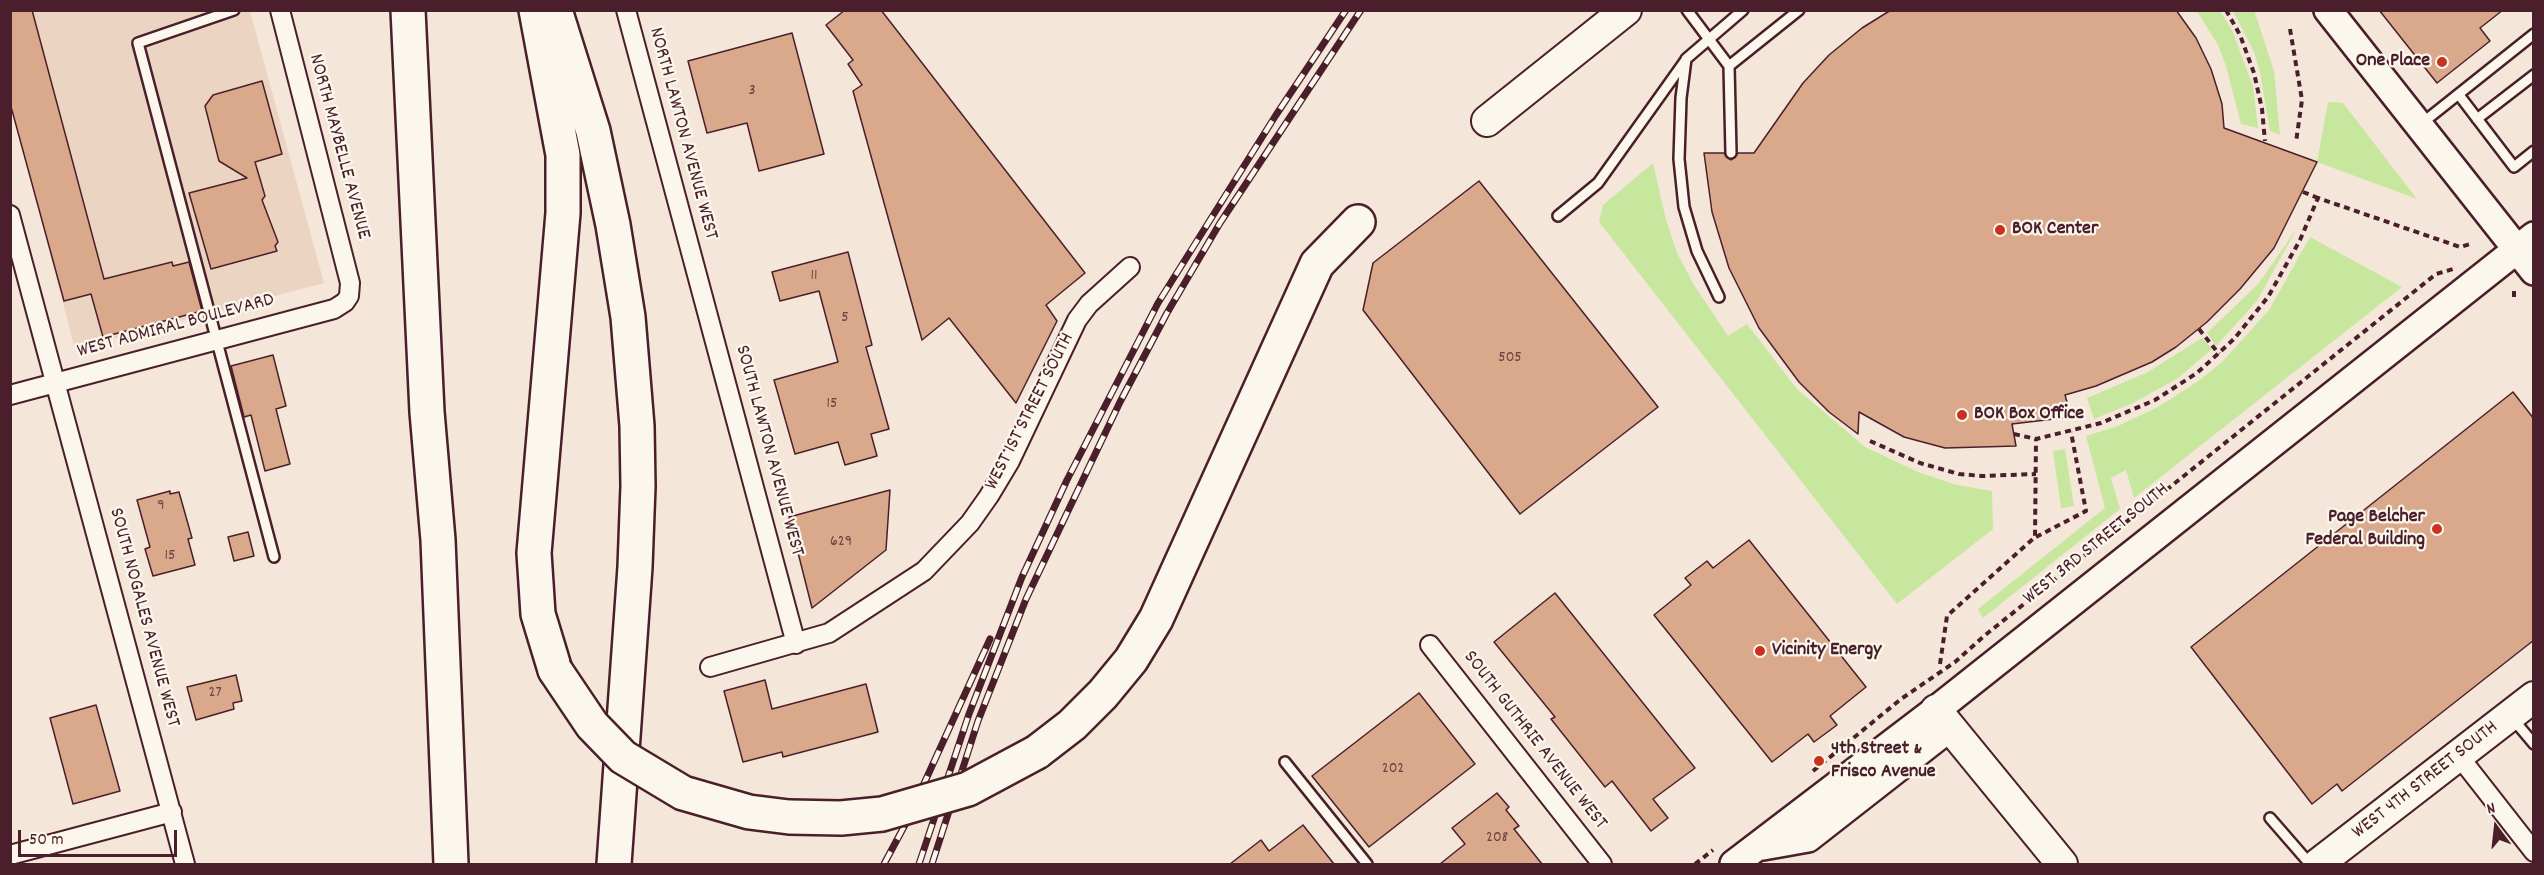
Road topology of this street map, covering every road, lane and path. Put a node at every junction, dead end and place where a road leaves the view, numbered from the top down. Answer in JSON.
{"nodes":[{"id":1,"x":234,"y":10,"type":"edge"},
{"id":2,"x":280,"y":10,"type":"edge"},
{"id":3,"x":408,"y":10,"type":"edge"},
{"id":4,"x":536,"y":10,"type":"edge"},
{"id":5,"x":555,"y":10,"type":"edge"},
{"id":6,"x":626,"y":10,"type":"edge"},
{"id":7,"x":1626,"y":10,"type":"edge"},
{"id":8,"x":1687,"y":10,"type":"edge"},
{"id":9,"x":1743,"y":10,"type":"edge"},
{"id":10,"x":1799,"y":10,"type":"edge"},
{"id":11,"x":2226,"y":10,"type":"edge"},
{"id":12,"x":2328,"y":10,"type":"edge"},
{"id":13,"x":2290,"y":29,"type":"dead end"},
{"id":14,"x":2534,"y":34,"type":"edge"},
{"id":15,"x":1708,"y":38,"type":"junction"},
{"id":16,"x":1686,"y":59,"type":"junction"},
{"id":17,"x":1729,"y":66,"type":"junction"},
{"id":18,"x":2534,"y":75,"type":"edge"},
{"id":19,"x":2459,"y":95,"type":"junction"},
{"id":20,"x":2477,"y":119,"type":"junction"},
{"id":21,"x":1487,"y":121,"type":"dead end"},
{"id":22,"x":2420,"y":126,"type":"junction"},
{"id":23,"x":2265,"y":141,"type":"dead end"},
{"id":24,"x":2296,"y":142,"type":"dead end"},
{"id":25,"x":2534,"y":152,"type":"edge"},
{"id":26,"x":1731,"y":153,"type":"dead end"},
{"id":27,"x":2302,"y":192,"type":"dead end"},
{"id":28,"x":2318,"y":198,"type":"junction"},
{"id":29,"x":10,"y":215,"type":"edge"},
{"id":30,"x":1558,"y":216,"type":"dead end"},
{"id":31,"x":1358,"y":222,"type":"dead end"},
{"id":32,"x":2469,"y":244,"type":"dead end"},
{"id":33,"x":2528,"y":252,"type":"edge"},
{"id":34,"x":2464,"y":266,"type":"dead end"},
{"id":35,"x":1130,"y":267,"type":"dead end"},
{"id":36,"x":695,"y":270,"type":"joint"},
{"id":37,"x":2514,"y":291,"type":"dead end"},
{"id":38,"x":349,"y":296,"type":"joint"},
{"id":39,"x":1719,"y":297,"type":"dead end"},
{"id":40,"x":2514,"y":298,"type":"dead end"},
{"id":41,"x":2199,"y":329,"type":"dead end"},
{"id":42,"x":216,"y":339,"type":"junction"},
{"id":43,"x":2219,"y":354,"type":"junction"},
{"id":44,"x":56,"y":383,"type":"junction"},
{"id":45,"x":10,"y":395,"type":"edge"},
{"id":46,"x":2071,"y":432,"type":"junction"},
{"id":47,"x":2014,"y":434,"type":"dead end"},
{"id":48,"x":2036,"y":439,"type":"junction"},
{"id":49,"x":1870,"y":441,"type":"dead end"},
{"id":50,"x":2036,"y":474,"type":"junction"},
{"id":51,"x":2035,"y":537,"type":"junction"},
{"id":52,"x":274,"y":557,"type":"dead end"},
{"id":53,"x":796,"y":644,"type":"junction"},
{"id":54,"x":1430,"y":645,"type":"dead end"},
{"id":55,"x":1940,"y":664,"type":"dead end"},
{"id":56,"x":710,"y":668,"type":"dead end"},
{"id":57,"x":2534,"y":697,"type":"edge"},
{"id":58,"x":2510,"y":715,"type":"junction"},
{"id":59,"x":1943,"y":718,"type":"junction"},
{"id":60,"x":2534,"y":744,"type":"edge"},
{"id":61,"x":2458,"y":755,"type":"junction"},
{"id":62,"x":1285,"y":762,"type":"dead end"},
{"id":63,"x":1811,"y":773,"type":"dead end"},
{"id":64,"x":172,"y":812,"type":"junction"},
{"id":65,"x":2270,"y":818,"type":"dead end"},
{"id":66,"x":2534,"y":852,"type":"edge"},
{"id":67,"x":1728,"y":854,"type":"edge"},
{"id":68,"x":10,"y":855,"type":"edge"},
{"id":69,"x":186,"y":864,"type":"edge"},
{"id":70,"x":451,"y":864,"type":"edge"},
{"id":71,"x":614,"y":864,"type":"edge"},
{"id":72,"x":1367,"y":864,"type":"edge"},
{"id":73,"x":1602,"y":864,"type":"edge"},
{"id":74,"x":1695,"y":864,"type":"edge"},
{"id":75,"x":2062,"y":864,"type":"edge"},
{"id":76,"x":2310,"y":864,"type":"edge"},
{"id":77,"x":2318,"y":864,"type":"edge"}],
"edges":[{"from":1,"to":42,"type":"lane"},
{"from":2,"to":38,"type":"street","name":"NORTH MAYBELLE AVENUE"},
{"from":3,"to":70,"type":"highway"},
{"from":4,"to":31,"type":"highway","bridge":true},
{"from":5,"to":71,"type":"highway"},
{"from":6,"to":36,"type":"street","name":"NORTH LAWTON AVENUE WEST"},
{"from":7,"to":21,"type":"main road"},
{"from":8,"to":15,"type":"lane"},
{"from":9,"to":15,"type":"lane"},
{"from":10,"to":17,"type":"lane"},
{"from":11,"to":23,"type":"path"},
{"from":12,"to":22,"type":"main road"},
{"from":13,"to":24,"type":"path"},
{"from":14,"to":19,"type":"lane"},
{"from":15,"to":16,"type":"lane"},
{"from":15,"to":17,"type":"lane"},
{"from":16,"to":30,"type":"lane"},
{"from":16,"to":39,"type":"lane"},
{"from":17,"to":26,"type":"lane"},
{"from":18,"to":20,"type":"lane"},
{"from":19,"to":20,"type":"lane"},
{"from":19,"to":22,"type":"lane"},
{"from":20,"to":25,"type":"lane"},
{"from":22,"to":33,"type":"main road"},
{"from":27,"to":28,"type":"path"},
{"from":28,"to":32,"type":"path"},
{"from":28,"to":43,"type":"path"},
{"from":29,"to":44,"type":"street","name":"SOUTH NOGALES AVENUE WEST"},
{"from":33,"to":59,"type":"main road","name":"WEST 3RD STREET SOUTH"},
{"from":34,"to":63,"type":"path","name":"WEST 3RD STREET SOUTH"},
{"from":35,"to":53,"type":"street","name":"WEST 1ST STREET SOUTH"},
{"from":36,"to":53,"type":"street","name":"SOUTH LAWTON AVENUE WEST"},
{"from":37,"to":40,"type":"path"},
{"from":38,"to":42,"type":"street","name":"WEST ADMIRAL BOULEVARD"},
{"from":41,"to":43,"type":"path"},
{"from":42,"to":44,"type":"street","name":"WEST ADMIRAL BOULEVARD"},
{"from":42,"to":52,"type":"lane"},
{"from":43,"to":46,"type":"path"},
{"from":44,"to":45,"type":"street","name":"WEST ADMIRAL BOULEVARD"},
{"from":44,"to":64,"type":"street","name":"SOUTH NOGALES AVENUE WEST"},
{"from":46,"to":48,"type":"path"},
{"from":46,"to":51,"type":"path"},
{"from":47,"to":48,"type":"path"},
{"from":48,"to":50,"type":"path"},
{"from":49,"to":50,"type":"path"},
{"from":50,"to":51,"type":"path"},
{"from":51,"to":55,"type":"path"},
{"from":53,"to":56,"type":"street","name":"WEST 1ST STREET SOUTH"},
{"from":54,"to":73,"type":"street","name":"SOUTH GUTHRIE AVENUE WEST"},
{"from":57,"to":58,"type":"main road","name":"WEST 4TH STREET SOUTH"},
{"from":58,"to":60,"type":"lane"},
{"from":58,"to":61,"type":"main road","name":"WEST 4TH STREET SOUTH"},
{"from":59,"to":67,"type":"main road","name":"WEST 3RD STREET SOUTH"},
{"from":59,"to":75,"type":"main road"},
{"from":61,"to":66,"type":"street"},
{"from":61,"to":77,"type":"main road","name":"WEST 4TH STREET SOUTH"},
{"from":62,"to":72,"type":"lane"},
{"from":64,"to":68,"type":"street"},
{"from":64,"to":69,"type":"street","name":"SOUTH NOGALES AVENUE WEST"},
{"from":65,"to":76,"type":"lane"},
{"from":67,"to":74,"type":"path"}]}
